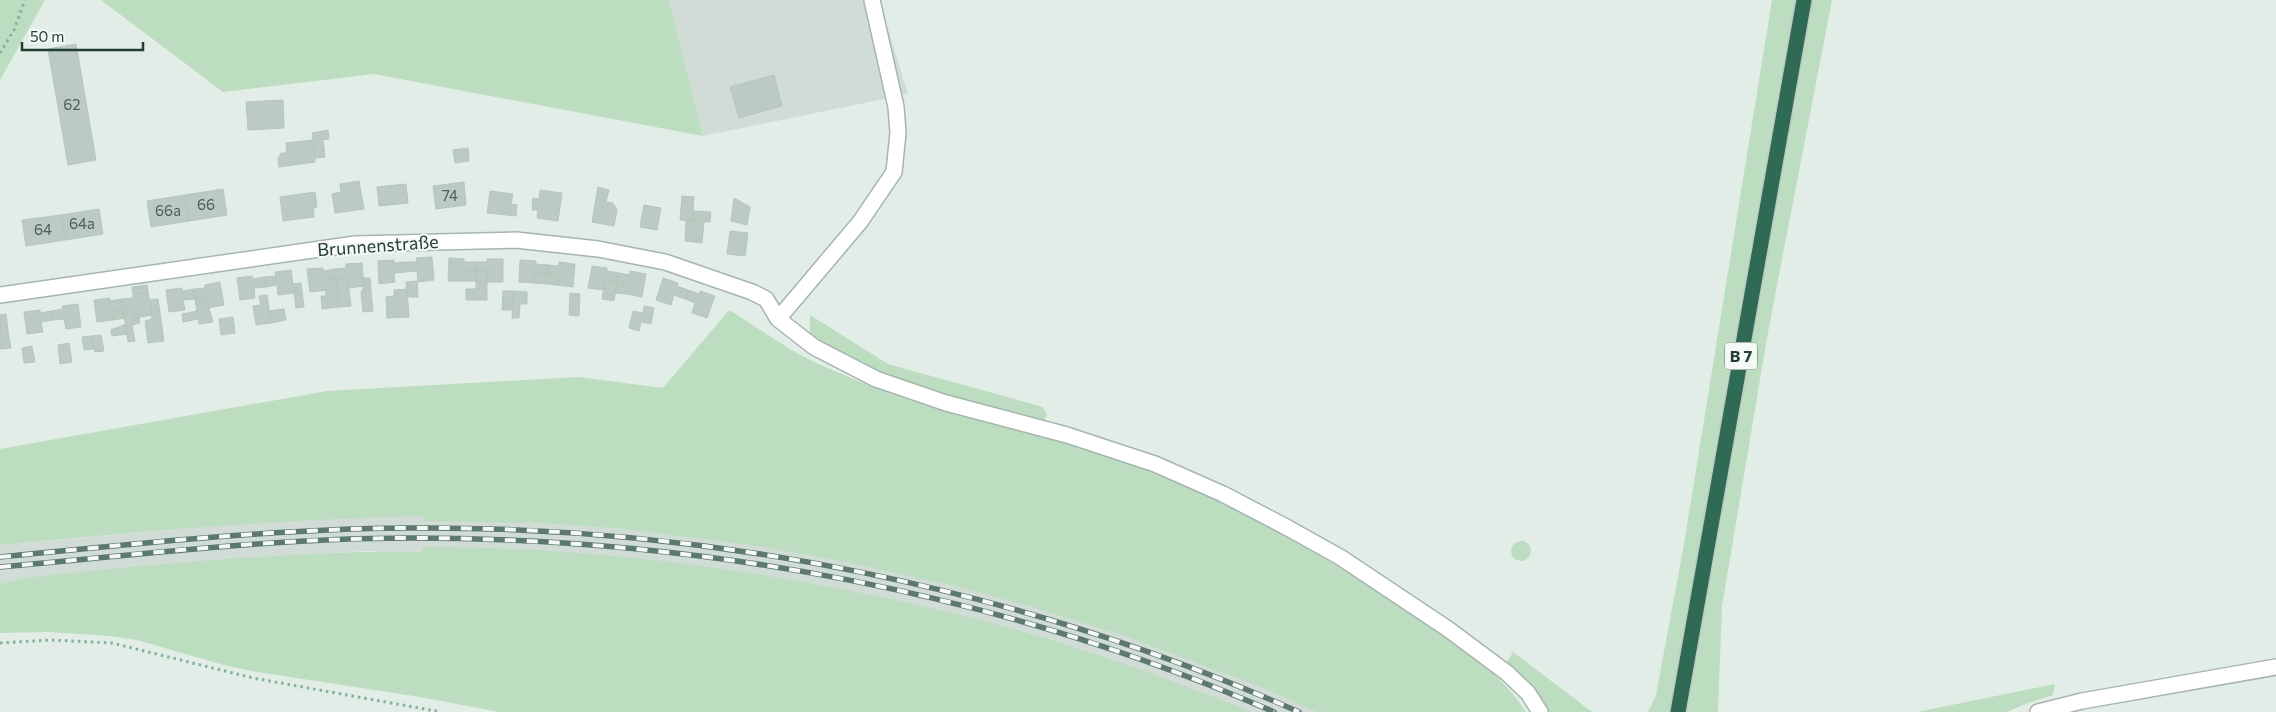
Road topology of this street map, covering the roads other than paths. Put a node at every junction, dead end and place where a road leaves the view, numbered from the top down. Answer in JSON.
{"nodes":[{"id":1,"x":872,"y":0,"type":"edge"},
{"id":2,"x":1804,"y":0,"type":"edge"},
{"id":3,"x":0,"y":295,"type":"edge"},
{"id":4,"x":778,"y":319,"type":"junction"},
{"id":5,"x":2276,"y":667,"type":"edge"},
{"id":6,"x":1540,"y":712,"type":"edge"},
{"id":7,"x":1678,"y":712,"type":"edge"},
{"id":8,"x":2038,"y":712,"type":"edge"}],
"edges":[{"from":1,"to":4,"type":"street"},
{"from":2,"to":7,"type":"highway","number":"B 7"},
{"from":3,"to":4,"type":"street","name":"Brunnenstraße"},
{"from":4,"to":6,"type":"street","name":"Brunnenstraße"},
{"from":5,"to":8,"type":"street"}]}
